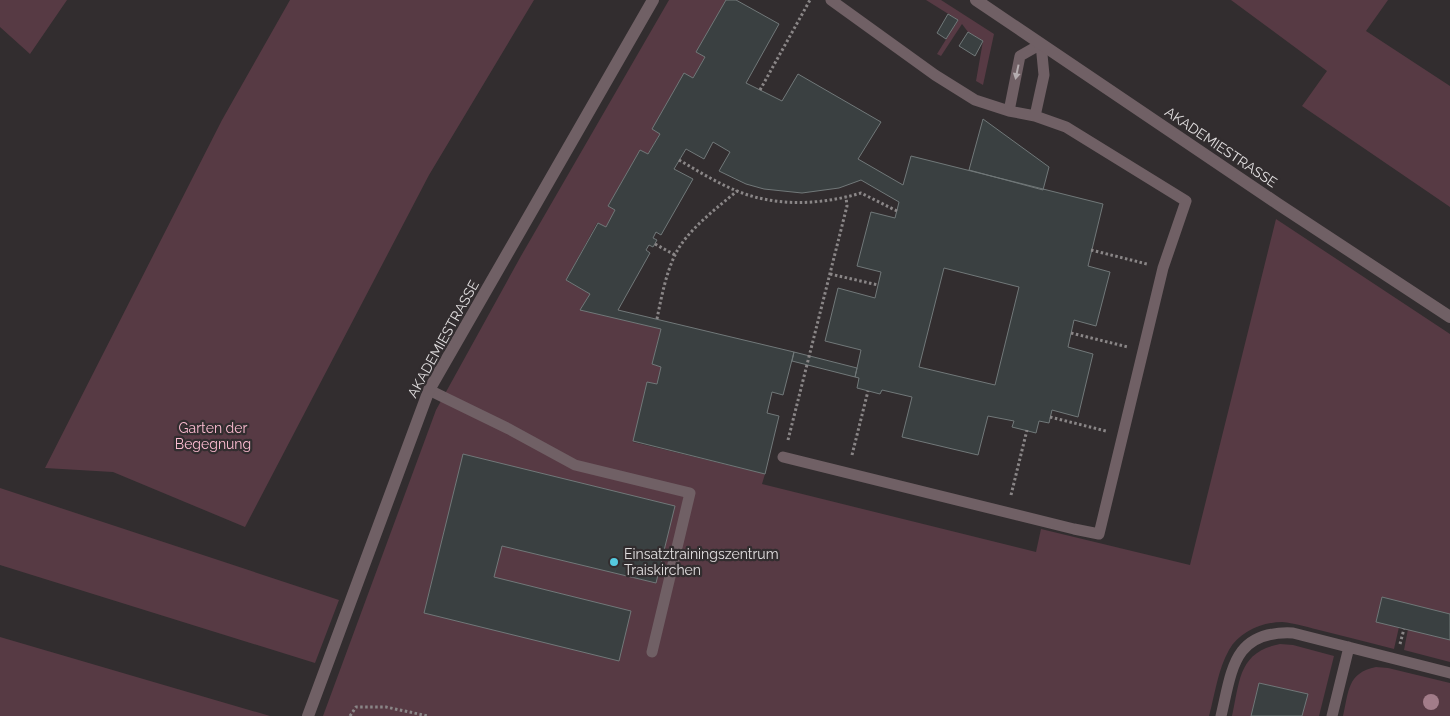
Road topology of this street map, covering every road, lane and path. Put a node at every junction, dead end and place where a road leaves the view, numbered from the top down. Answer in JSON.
{"nodes":[{"id":1,"x":653,"y":0,"type":"edge"},
{"id":2,"x":810,"y":0,"type":"edge"},
{"id":3,"x":831,"y":0,"type":"edge"},
{"id":4,"x":976,"y":0,"type":"edge"},
{"id":5,"x":1041,"y":44,"type":"junction"},
{"id":6,"x":760,"y":90,"type":"dead end"},
{"id":7,"x":1009,"y":111,"type":"junction"},
{"id":8,"x":1035,"y":116,"type":"junction"},
{"id":9,"x":680,"y":160,"type":"dead end"},
{"id":10,"x":737,"y":191,"type":"junction"},
{"id":11,"x":846,"y":197,"type":"junction"},
{"id":12,"x":897,"y":211,"type":"dead end"},
{"id":13,"x":655,"y":244,"type":"dead end"},
{"id":14,"x":1091,"y":250,"type":"dead end"},
{"id":15,"x":675,"y":255,"type":"junction"},
{"id":16,"x":1163,"y":268,"type":"junction"},
{"id":17,"x":830,"y":274,"type":"junction"},
{"id":18,"x":878,"y":285,"type":"dead end"},
{"id":19,"x":1450,"y":317,"type":"edge"},
{"id":20,"x":657,"y":319,"type":"dead end"},
{"id":21,"x":1071,"y":333,"type":"dead end"},
{"id":22,"x":1143,"y":351,"type":"junction"},
{"id":23,"x":429,"y":390,"type":"junction"},
{"id":24,"x":868,"y":391,"type":"dead end"},
{"id":25,"x":1050,"y":417,"type":"dead end"},
{"id":26,"x":1027,"y":430,"type":"dead end"},
{"id":27,"x":1123,"y":436,"type":"junction"},
{"id":28,"x":783,"y":457,"type":"joint"},
{"id":29,"x":848,"y":473,"type":"junction"},
{"id":30,"x":1007,"y":512,"type":"junction"},
{"id":31,"x":1349,"y":647,"type":"junction"},
{"id":32,"x":652,"y":652,"type":"dead end"},
{"id":33,"x":1450,"y":672,"type":"edge"},
{"id":34,"x":308,"y":716,"type":"edge"},
{"id":35,"x":350,"y":716,"type":"edge"},
{"id":36,"x":428,"y":716,"type":"edge"},
{"id":37,"x":1221,"y":716,"type":"edge"},
{"id":38,"x":1332,"y":716,"type":"edge"}],
"edges":[{"from":1,"to":23,"type":"street","name":"AKADEMIESTRASSE"},
{"from":2,"to":6,"type":"path"},
{"from":3,"to":7,"type":"lane"},
{"from":4,"to":5,"type":"street","name":"AKADEMIESTRASSE"},
{"from":5,"to":7,"type":"lane","one_way":true},
{"from":5,"to":8,"type":"lane"},
{"from":5,"to":19,"type":"street","name":"AKADEMIESTRASSE"},
{"from":7,"to":8,"type":"lane"},
{"from":8,"to":16,"type":"lane"},
{"from":9,"to":10,"type":"path"},
{"from":10,"to":11,"type":"path"},
{"from":10,"to":15,"type":"path"},
{"from":11,"to":12,"type":"path"},
{"from":11,"to":17,"type":"path"},
{"from":13,"to":15,"type":"path"},
{"from":14,"to":16,"type":"path"},
{"from":15,"to":20,"type":"path"},
{"from":16,"to":22,"type":"lane"},
{"from":17,"to":18,"type":"path"},
{"from":17,"to":28,"type":"path"},
{"from":21,"to":22,"type":"path"},
{"from":22,"to":27,"type":"lane"},
{"from":23,"to":32,"type":"lane"},
{"from":23,"to":34,"type":"street","name":"AKADEMIESTRASSE"},
{"from":24,"to":29,"type":"path"},
{"from":25,"to":27,"type":"path"},
{"from":26,"to":30,"type":"path"},
{"from":27,"to":30,"type":"lane"},
{"from":28,"to":29,"type":"lane"},
{"from":29,"to":30,"type":"lane"},
{"from":31,"to":33,"type":"lane"},
{"from":31,"to":37,"type":"lane"},
{"from":31,"to":38,"type":"lane"},
{"from":35,"to":36,"type":"path"}]}
